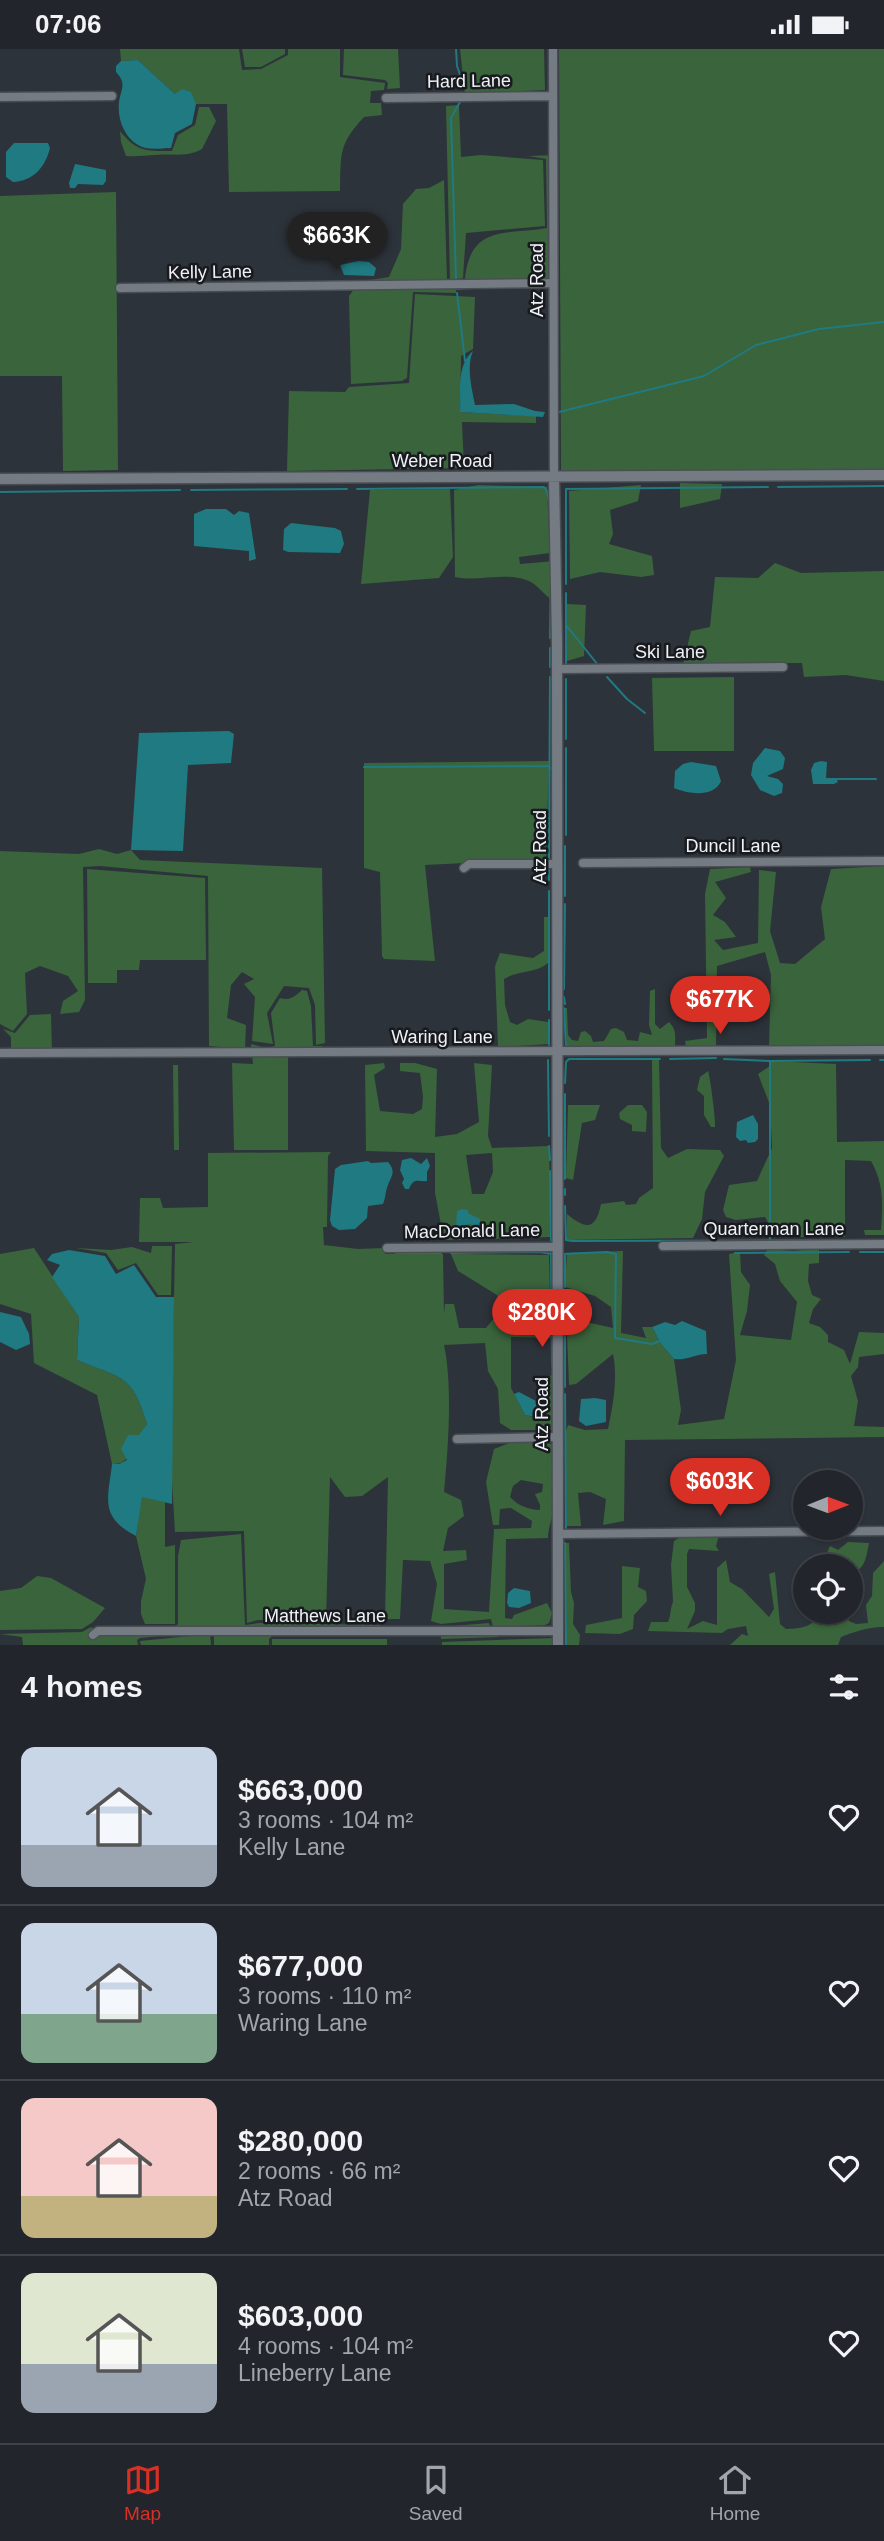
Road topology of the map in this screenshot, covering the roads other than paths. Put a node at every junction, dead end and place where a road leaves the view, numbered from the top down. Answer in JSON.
{"nodes":[{"id":1,"x":553,"y":49,"type":"edge"},
{"id":2,"x":112,"y":96,"type":"dead end"},
{"id":3,"x":553,"y":96,"type":"junction"},
{"id":4,"x":0,"y":97,"type":"edge"},
{"id":5,"x":386,"y":98,"type":"dead end"},
{"id":6,"x":553,"y":283,"type":"junction"},
{"id":7,"x":120,"y":288,"type":"dead end"},
{"id":8,"x":884,"y":475,"type":"edge"},
{"id":9,"x":554,"y":477,"type":"junction"},
{"id":10,"x":0,"y":479,"type":"edge"},
{"id":11,"x":783,"y":667,"type":"dead end"},
{"id":12,"x":556,"y":669,"type":"junction"},
{"id":13,"x":884,"y":861,"type":"edge"},
{"id":14,"x":583,"y":863,"type":"dead end"},
{"id":15,"x":555,"y":864,"type":"junction"},
{"id":16,"x":464,"y":868,"type":"dead end"},
{"id":17,"x":884,"y":1050,"type":"edge"},
{"id":18,"x":0,"y":1053,"type":"edge"},
{"id":19,"x":556,"y":1053,"type":"junction"},
{"id":20,"x":884,"y":1244,"type":"edge"},
{"id":21,"x":663,"y":1246,"type":"dead end"},
{"id":22,"x":557,"y":1247,"type":"junction"},
{"id":23,"x":387,"y":1248,"type":"dead end"},
{"id":24,"x":557,"y":1437,"type":"junction"},
{"id":25,"x":457,"y":1439,"type":"dead end"},
{"id":26,"x":883,"y":1531,"type":"edge"},
{"id":27,"x":558,"y":1534,"type":"junction"},
{"id":28,"x":558,"y":1631,"type":"junction"},
{"id":29,"x":93,"y":1635,"type":"dead end"},
{"id":30,"x":558,"y":1645,"type":"edge"}],
"edges":[{"from":1,"to":3,"type":"street","name":"Atz Road"},
{"from":2,"to":4,"type":"street"},
{"from":3,"to":5,"type":"street","name":"Hard Lane"},
{"from":3,"to":6,"type":"street","name":"Atz Road"},
{"from":6,"to":7,"type":"street","name":"Kelly Lane"},
{"from":6,"to":9,"type":"street","name":"Atz Road"},
{"from":8,"to":9,"type":"street","name":"Weber Road"},
{"from":9,"to":10,"type":"street","name":"Weber Road"},
{"from":9,"to":12,"type":"street","name":"Atz Road"},
{"from":11,"to":12,"type":"street","name":"Ski Lane"},
{"from":12,"to":15,"type":"street","name":"Atz Road"},
{"from":13,"to":14,"type":"street","name":"Duncil Lane"},
{"from":15,"to":16,"type":"street"},
{"from":15,"to":19,"type":"street","name":"Atz Road"},
{"from":17,"to":19,"type":"street","name":"Waring Lane"},
{"from":18,"to":19,"type":"street","name":"Waring Lane"},
{"from":19,"to":22,"type":"street","name":"Atz Road"},
{"from":20,"to":21,"type":"street","name":"Quarterman Lane"},
{"from":22,"to":23,"type":"street","name":"MacDonald Lane"},
{"from":22,"to":24,"type":"street","name":"Atz Road"},
{"from":24,"to":25,"type":"street"},
{"from":24,"to":27,"type":"street","name":"Atz Road"},
{"from":26,"to":27,"type":"street"},
{"from":27,"to":28,"type":"street","name":"Atz Road"},
{"from":28,"to":29,"type":"street","name":"Matthews Lane"},
{"from":28,"to":30,"type":"street","name":"Atz Road"}]}
